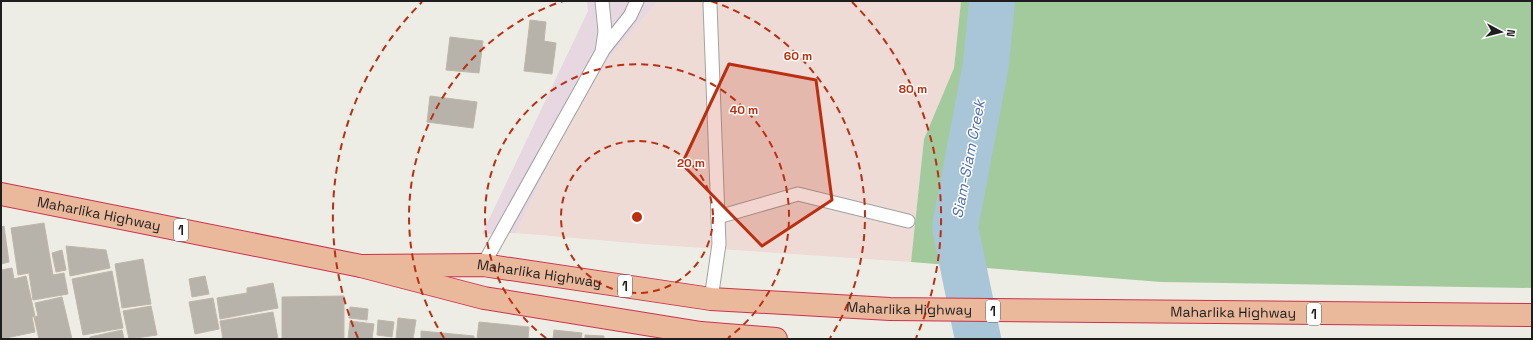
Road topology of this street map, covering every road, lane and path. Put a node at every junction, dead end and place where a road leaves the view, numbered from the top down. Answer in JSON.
{"nodes":[{"id":1,"x":602,"y":1,"type":"edge"},
{"id":2,"x":637,"y":1,"type":"edge"},
{"id":3,"x":710,"y":4,"type":"dead end"},
{"id":4,"x":602,"y":52,"type":"junction"},
{"id":5,"x":1,"y":194,"type":"edge"},
{"id":6,"x":718,"y":217,"type":"junction"},
{"id":7,"x":908,"y":221,"type":"dead end"},
{"id":8,"x":482,"y":265,"type":"junction"},
{"id":9,"x":361,"y":266,"type":"junction"},
{"id":10,"x":711,"y":299,"type":"junction"},
{"id":11,"x":1532,"y":315,"type":"edge"},
{"id":12,"x":776,"y":339,"type":"edge"}],
"edges":[{"from":1,"to":4,"type":"lane"},
{"from":2,"to":4,"type":"lane"},
{"from":3,"to":6,"type":"lane"},
{"from":4,"to":8,"type":"lane"},
{"from":5,"to":9,"type":"highway","name":"Maharlika Highway","number":"1"},
{"from":6,"to":7,"type":"lane"},
{"from":6,"to":10,"type":"lane"},
{"from":8,"to":9,"type":"highway","name":"Maharlika Highway","number":"1"},
{"from":8,"to":10,"type":"highway","name":"Maharlika Highway","number":"1"},
{"from":9,"to":12,"type":"highway","name":"Maharlika Highway","number":"1"},
{"from":10,"to":11,"type":"highway","name":"Maharlika Highway","number":"1"}]}
